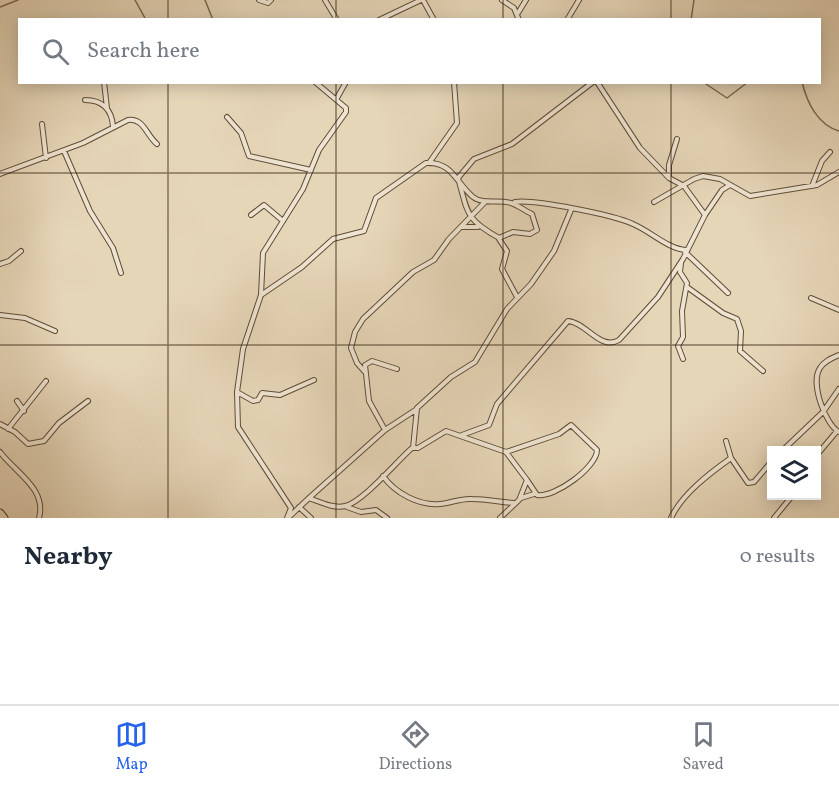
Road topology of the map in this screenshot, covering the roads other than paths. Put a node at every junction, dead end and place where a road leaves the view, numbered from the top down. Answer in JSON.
{"nodes":[{"id":1,"x":260,"y":0,"type":"edge"},
{"id":2,"x":271,"y":0,"type":"edge"},
{"id":3,"x":325,"y":0,"type":"edge"},
{"id":4,"x":422,"y":0,"type":"edge"},
{"id":5,"x":502,"y":0,"type":"edge"},
{"id":6,"x":527,"y":0,"type":"edge"},
{"id":7,"x":579,"y":0,"type":"edge"},
{"id":8,"x":518,"y":13,"type":"junction"},
{"id":9,"x":336,"y":18,"type":"edge"},
{"id":10,"x":383,"y":18,"type":"edge"},
{"id":11,"x":433,"y":18,"type":"edge"},
{"id":12,"x":519,"y":18,"type":"edge"},
{"id":13,"x":568,"y":18,"type":"edge"},
{"id":14,"x":104,"y":84,"type":"edge"},
{"id":15,"x":318,"y":84,"type":"edge"},
{"id":16,"x":345,"y":84,"type":"edge"},
{"id":17,"x":454,"y":84,"type":"edge"},
{"id":18,"x":592,"y":84,"type":"edge"},
{"id":19,"x":596,"y":84,"type":"edge"},
{"id":20,"x":337,"y":98,"type":"junction"},
{"id":21,"x":85,"y":100,"type":"dead end"},
{"id":22,"x":106,"y":108,"type":"junction"},
{"id":23,"x":227,"y":117,"type":"dead end"},
{"id":24,"x":42,"y":124,"type":"dead end"},
{"id":25,"x":113,"y":127,"type":"junction"},
{"id":26,"x":677,"y":139,"type":"dead end"},
{"id":27,"x":157,"y":144,"type":"dead end"},
{"id":28,"x":64,"y":151,"type":"junction"},
{"id":29,"x":830,"y":152,"type":"dead end"},
{"id":30,"x":46,"y":158,"type":"junction"},
{"id":31,"x":429,"y":163,"type":"junction"},
{"id":32,"x":311,"y":170,"type":"junction"},
{"id":33,"x":839,"y":172,"type":"edge"},
{"id":34,"x":0,"y":174,"type":"edge"},
{"id":35,"x":458,"y":178,"type":"junction"},
{"id":36,"x":669,"y":178,"type":"junction"},
{"id":37,"x":684,"y":186,"type":"junction"},
{"id":38,"x":730,"y":186,"type":"junction"},
{"id":39,"x":811,"y":187,"type":"junction"},
{"id":40,"x":486,"y":201,"type":"junction"},
{"id":41,"x":515,"y":202,"type":"dead end"},
{"id":42,"x":654,"y":202,"type":"dead end"},
{"id":43,"x":571,"y":210,"type":"junction"},
{"id":44,"x":251,"y":215,"type":"dead end"},
{"id":45,"x":705,"y":215,"type":"junction"},
{"id":46,"x":470,"y":218,"type":"junction"},
{"id":47,"x":283,"y":221,"type":"junction"},
{"id":48,"x":461,"y":227,"type":"junction"},
{"id":49,"x":479,"y":227,"type":"junction"},
{"id":50,"x":499,"y":238,"type":"junction"},
{"id":51,"x":21,"y":251,"type":"dead end"},
{"id":52,"x":686,"y":251,"type":"junction"},
{"id":53,"x":681,"y":262,"type":"junction"},
{"id":54,"x":0,"y":264,"type":"edge"},
{"id":55,"x":122,"y":273,"type":"dead end"},
{"id":56,"x":687,"y":286,"type":"junction"},
{"id":57,"x":728,"y":293,"type":"dead end"},
{"id":58,"x":261,"y":295,"type":"junction"},
{"id":59,"x":517,"y":297,"type":"junction"},
{"id":60,"x":811,"y":298,"type":"dead end"},
{"id":61,"x":839,"y":310,"type":"edge"},
{"id":62,"x":0,"y":315,"type":"edge"},
{"id":63,"x":55,"y":331,"type":"dead end"},
{"id":64,"x":839,"y":355,"type":"edge"},
{"id":65,"x":683,"y":359,"type":"dead end"},
{"id":66,"x":397,"y":369,"type":"dead end"},
{"id":67,"x":763,"y":371,"type":"dead end"},
{"id":68,"x":365,"y":372,"type":"junction"},
{"id":69,"x":314,"y":380,"type":"dead end"},
{"id":70,"x":46,"y":381,"type":"dead end"},
{"id":71,"x":839,"y":389,"type":"edge"},
{"id":72,"x":237,"y":392,"type":"junction"},
{"id":73,"x":17,"y":401,"type":"dead end"},
{"id":74,"x":88,"y":401,"type":"dead end"},
{"id":75,"x":417,"y":408,"type":"junction"},
{"id":76,"x":24,"y":411,"type":"junction"},
{"id":77,"x":823,"y":412,"type":"junction"},
{"id":78,"x":0,"y":424,"type":"edge"},
{"id":79,"x":8,"y":429,"type":"junction"},
{"id":80,"x":385,"y":430,"type":"junction"},
{"id":81,"x":838,"y":432,"type":"edge"},
{"id":82,"x":462,"y":435,"type":"junction"},
{"id":83,"x":726,"y":441,"type":"dead end"},
{"id":84,"x":786,"y":446,"type":"edge"},
{"id":85,"x":412,"y":448,"type":"junction"},
{"id":86,"x":821,"y":451,"type":"edge"},
{"id":87,"x":0,"y":452,"type":"edge"},
{"id":88,"x":506,"y":452,"type":"junction"},
{"id":89,"x":731,"y":458,"type":"junction"},
{"id":90,"x":767,"y":466,"type":"edge"},
{"id":91,"x":383,"y":476,"type":"junction"},
{"id":92,"x":527,"y":480,"type":"junction"},
{"id":93,"x":534,"y":494,"type":"junction"},
{"id":94,"x":309,"y":498,"type":"junction"},
{"id":95,"x":519,"y":500,"type":"junction"},
{"id":96,"x":788,"y":500,"type":"edge"},
{"id":97,"x":514,"y":503,"type":"junction"},
{"id":98,"x":346,"y":506,"type":"junction"},
{"id":99,"x":299,"y":507,"type":"junction"},
{"id":100,"x":0,"y":513,"type":"edge"},
{"id":101,"x":4,"y":518,"type":"edge"},
{"id":102,"x":39,"y":518,"type":"edge"},
{"id":103,"x":287,"y":518,"type":"edge"},
{"id":104,"x":311,"y":518,"type":"edge"},
{"id":105,"x":387,"y":518,"type":"edge"},
{"id":106,"x":500,"y":518,"type":"edge"},
{"id":107,"x":671,"y":518,"type":"edge"},
{"id":108,"x":774,"y":518,"type":"edge"}],
"edges":[{"from":1,"to":2,"type":"street"},
{"from":3,"to":9,"type":"street"},
{"from":4,"to":10,"type":"street"},
{"from":4,"to":11,"type":"street"},
{"from":5,"to":8,"type":"street"},
{"from":6,"to":8,"type":"street"},
{"from":7,"to":13,"type":"street"},
{"from":8,"to":12,"type":"street"},
{"from":14,"to":22,"type":"street"},
{"from":15,"to":20,"type":"street"},
{"from":16,"to":20,"type":"street"},
{"from":17,"to":31,"type":"street"},
{"from":18,"to":35,"type":"street"},
{"from":19,"to":36,"type":"street"},
{"from":20,"to":32,"type":"street"},
{"from":21,"to":22,"type":"street"},
{"from":22,"to":25,"type":"street"},
{"from":23,"to":32,"type":"street"},
{"from":24,"to":30,"type":"street"},
{"from":25,"to":27,"type":"street"},
{"from":25,"to":28,"type":"street"},
{"from":26,"to":36,"type":"street"},
{"from":28,"to":30,"type":"street"},
{"from":28,"to":55,"type":"street"},
{"from":29,"to":39,"type":"street"},
{"from":30,"to":34,"type":"street"},
{"from":31,"to":35,"type":"street"},
{"from":31,"to":58,"type":"street"},
{"from":32,"to":47,"type":"street"},
{"from":33,"to":39,"type":"street"},
{"from":35,"to":40,"type":"street"},
{"from":35,"to":46,"type":"street"},
{"from":36,"to":37,"type":"street"},
{"from":37,"to":38,"type":"street"},
{"from":37,"to":42,"type":"street"},
{"from":37,"to":45,"type":"street"},
{"from":38,"to":39,"type":"street"},
{"from":38,"to":45,"type":"street"},
{"from":40,"to":46,"type":"street"},
{"from":40,"to":50,"type":"street"},
{"from":41,"to":43,"type":"street"},
{"from":43,"to":52,"type":"street"},
{"from":43,"to":59,"type":"street"},
{"from":44,"to":47,"type":"street"},
{"from":45,"to":52,"type":"street"},
{"from":46,"to":48,"type":"street"},
{"from":46,"to":49,"type":"street"},
{"from":47,"to":58,"type":"street"},
{"from":48,"to":49,"type":"street"},
{"from":48,"to":68,"type":"street"},
{"from":49,"to":50,"type":"street"},
{"from":50,"to":59,"type":"street"},
{"from":51,"to":54,"type":"street"},
{"from":52,"to":53,"type":"street"},
{"from":52,"to":57,"type":"street"},
{"from":53,"to":56,"type":"street"},
{"from":53,"to":82,"type":"street"},
{"from":56,"to":65,"type":"street"},
{"from":56,"to":67,"type":"street"},
{"from":58,"to":72,"type":"street"},
{"from":59,"to":75,"type":"street"},
{"from":60,"to":61,"type":"street"},
{"from":62,"to":63,"type":"street"},
{"from":64,"to":77,"type":"street"},
{"from":66,"to":68,"type":"street"},
{"from":68,"to":80,"type":"street"},
{"from":69,"to":72,"type":"street"},
{"from":70,"to":76,"type":"street"},
{"from":71,"to":77,"type":"street"},
{"from":72,"to":103,"type":"street"},
{"from":73,"to":76,"type":"street"},
{"from":74,"to":79,"type":"street"},
{"from":75,"to":80,"type":"street"},
{"from":75,"to":85,"type":"street"},
{"from":76,"to":79,"type":"street"},
{"from":77,"to":81,"type":"street"},
{"from":77,"to":84,"type":"street"},
{"from":78,"to":79,"type":"street"},
{"from":80,"to":94,"type":"street"},
{"from":81,"to":86,"type":"street"},
{"from":82,"to":85,"type":"street"},
{"from":82,"to":88,"type":"street"},
{"from":83,"to":89,"type":"street"},
{"from":85,"to":91,"type":"street"},
{"from":87,"to":102,"type":"street"},
{"from":88,"to":92,"type":"street"},
{"from":88,"to":93,"type":"street"},
{"from":89,"to":90,"type":"street"},
{"from":89,"to":107,"type":"street"},
{"from":91,"to":97,"type":"street"},
{"from":91,"to":98,"type":"street"},
{"from":92,"to":93,"type":"street"},
{"from":92,"to":95,"type":"street"},
{"from":93,"to":95,"type":"street"},
{"from":94,"to":98,"type":"street"},
{"from":94,"to":99,"type":"street"},
{"from":95,"to":97,"type":"street"},
{"from":96,"to":108,"type":"street"},
{"from":97,"to":106,"type":"street"},
{"from":98,"to":105,"type":"street"},
{"from":99,"to":103,"type":"street"},
{"from":99,"to":104,"type":"street"},
{"from":100,"to":101,"type":"highway"}]}
